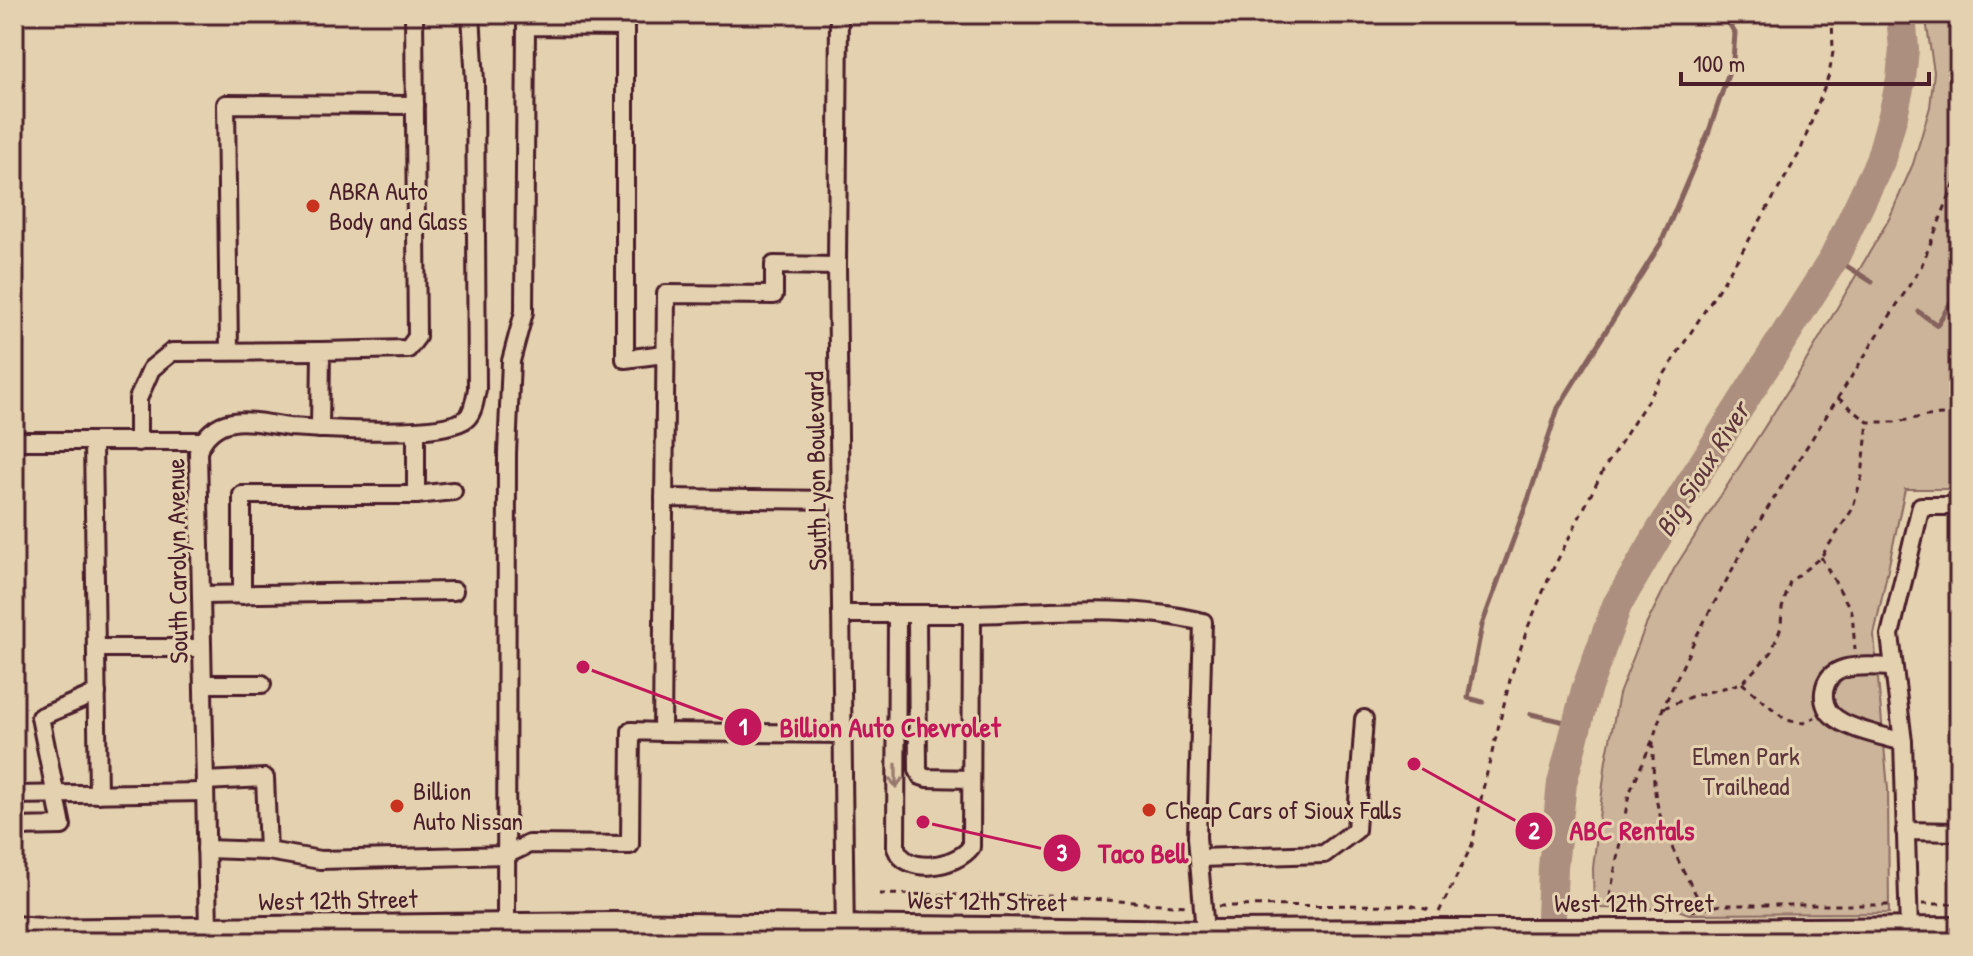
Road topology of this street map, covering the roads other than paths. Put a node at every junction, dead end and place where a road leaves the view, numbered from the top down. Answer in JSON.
{"nodes":[{"id":1,"x":414,"y":14,"type":"edge"},
{"id":2,"x":471,"y":14,"type":"edge"},
{"id":3,"x":839,"y":14,"type":"edge"},
{"id":4,"x":415,"y":105,"type":"junction"},
{"id":5,"x":837,"y":266,"type":"junction"},
{"id":6,"x":229,"y":351,"type":"junction"},
{"id":7,"x":321,"y":351,"type":"junction"},
{"id":8,"x":664,"y":354,"type":"junction"},
{"id":9,"x":320,"y":429,"type":"junction"},
{"id":10,"x":416,"y":430,"type":"junction"},
{"id":11,"x":14,"y":441,"type":"edge"},
{"id":12,"x":93,"y":441,"type":"junction"},
{"id":13,"x":202,"y":441,"type":"junction"},
{"id":14,"x":138,"y":442,"type":"junction"},
{"id":15,"x":453,"y":491,"type":"dead end"},
{"id":16,"x":416,"y":495,"type":"junction"},
{"id":17,"x":664,"y":498,"type":"junction"},
{"id":18,"x":840,"y":500,"type":"junction"},
{"id":19,"x":1959,"y":506,"type":"edge"},
{"id":20,"x":454,"y":591,"type":"dead end"},
{"id":21,"x":201,"y":595,"type":"junction"},
{"id":22,"x":242,"y":595,"type":"junction"},
{"id":23,"x":841,"y":614,"type":"junction"},
{"id":24,"x":897,"y":614,"type":"junction"},
{"id":25,"x":917,"y":614,"type":"junction"},
{"id":26,"x":972,"y":614,"type":"junction"},
{"id":27,"x":96,"y":648,"type":"junction"},
{"id":28,"x":202,"y":648,"type":"junction"},
{"id":29,"x":1893,"y":667,"type":"junction"},
{"id":30,"x":203,"y":684,"type":"junction"},
{"id":31,"x":262,"y":684,"type":"dead end"},
{"id":32,"x":97,"y":693,"type":"junction"},
{"id":33,"x":1364,"y":719,"type":"dead end"},
{"id":34,"x":662,"y":732,"type":"junction"},
{"id":35,"x":843,"y":734,"type":"junction"},
{"id":36,"x":1903,"y":742,"type":"junction"},
{"id":37,"x":971,"y":779,"type":"junction"},
{"id":38,"x":205,"y":786,"type":"junction"},
{"id":39,"x":55,"y":794,"type":"junction"},
{"id":40,"x":98,"y":794,"type":"junction"},
{"id":41,"x":14,"y":795,"type":"edge"},
{"id":42,"x":14,"y":827,"type":"edge"},
{"id":43,"x":1905,"y":831,"type":"junction"},
{"id":44,"x":1959,"y":832,"type":"edge"},
{"id":45,"x":206,"y":849,"type":"junction"},
{"id":46,"x":268,"y":851,"type":"junction"},
{"id":47,"x":506,"y":855,"type":"junction"},
{"id":48,"x":1199,"y":858,"type":"junction"},
{"id":49,"x":506,"y":926,"type":"junction"},
{"id":50,"x":208,"y":929,"type":"junction"},
{"id":51,"x":1959,"y":929,"type":"edge"},
{"id":52,"x":14,"y":930,"type":"edge"},
{"id":53,"x":1909,"y":930,"type":"junction"},
{"id":54,"x":41,"y":931,"type":"joint"},
{"id":55,"x":1205,"y":932,"type":"junction"},
{"id":56,"x":845,"y":934,"type":"edge"}],
"edges":[{"from":1,"to":4,"type":"street"},
{"from":2,"to":10,"type":"street","name":"South Carolyn Avenue"},
{"from":3,"to":5,"type":"street","name":"South Lyon Boulevard"},
{"from":4,"to":6,"type":"street"},
{"from":4,"to":7,"type":"street"},
{"from":5,"to":8,"type":"street"},
{"from":5,"to":18,"type":"street","name":"South Lyon Boulevard"},
{"from":6,"to":7,"type":"street"},
{"from":6,"to":14,"type":"street"},
{"from":7,"to":9,"type":"street"},
{"from":8,"to":17,"type":"street"},
{"from":8,"to":47,"type":"street"},
{"from":9,"to":10,"type":"street","name":"South Carolyn Avenue"},
{"from":9,"to":13,"type":"street","name":"South Carolyn Avenue"},
{"from":10,"to":16,"type":"street"},
{"from":11,"to":12,"type":"street"},
{"from":12,"to":14,"type":"street"},
{"from":12,"to":27,"type":"street"},
{"from":13,"to":14,"type":"street"},
{"from":13,"to":21,"type":"street","name":"South Carolyn Avenue"},
{"from":15,"to":16,"type":"street"},
{"from":16,"to":22,"type":"street"},
{"from":17,"to":18,"type":"street"},
{"from":17,"to":34,"type":"street"},
{"from":18,"to":23,"type":"street","name":"South Lyon Boulevard"},
{"from":19,"to":29,"type":"street"},
{"from":20,"to":22,"type":"street"},
{"from":21,"to":22,"type":"street"},
{"from":21,"to":28,"type":"street","name":"South Carolyn Avenue"},
{"from":23,"to":24,"type":"street"},
{"from":23,"to":35,"type":"street","name":"South Lyon Boulevard"},
{"from":24,"to":25,"type":"street"},
{"from":24,"to":37,"type":"street","one_way":true},
{"from":25,"to":26,"type":"street"},
{"from":25,"to":37,"type":"street"},
{"from":26,"to":37,"type":"street"},
{"from":26,"to":48,"type":"street"},
{"from":27,"to":28,"type":"street"},
{"from":27,"to":32,"type":"street"},
{"from":28,"to":30,"type":"street","name":"South Carolyn Avenue"},
{"from":29,"to":36,"type":"street"},
{"from":29,"to":36,"type":"street"},
{"from":30,"to":31,"type":"street"},
{"from":30,"to":38,"type":"street","name":"South Carolyn Avenue"},
{"from":32,"to":39,"type":"street"},
{"from":32,"to":40,"type":"street"},
{"from":33,"to":48,"type":"street"},
{"from":34,"to":35,"type":"street"},
{"from":34,"to":47,"type":"street"},
{"from":35,"to":56,"type":"street","name":"South Lyon Boulevard"},
{"from":36,"to":43,"type":"street"},
{"from":38,"to":40,"type":"street"},
{"from":38,"to":45,"type":"street","name":"South Carolyn Avenue"},
{"from":38,"to":46,"type":"street"},
{"from":39,"to":40,"type":"street"},
{"from":39,"to":41,"type":"street"},
{"from":39,"to":42,"type":"street"},
{"from":43,"to":44,"type":"street"},
{"from":43,"to":53,"type":"street"},
{"from":45,"to":46,"type":"street"},
{"from":45,"to":50,"type":"street","name":"South Carolyn Avenue"},
{"from":46,"to":47,"type":"street"},
{"from":47,"to":49,"type":"street"},
{"from":48,"to":55,"type":"street"},
{"from":49,"to":50,"type":"main road","name":"West 12th Street"},
{"from":49,"to":56,"type":"main road","name":"West 12th Street"},
{"from":50,"to":54,"type":"main road","name":"West 12th Street"},
{"from":51,"to":53,"type":"main road","name":"West 12th Street"},
{"from":52,"to":54,"type":"highway"},
{"from":53,"to":55,"type":"main road","name":"West 12th Street","bridge":true},
{"from":55,"to":56,"type":"main road","name":"West 12th Street"}]}
